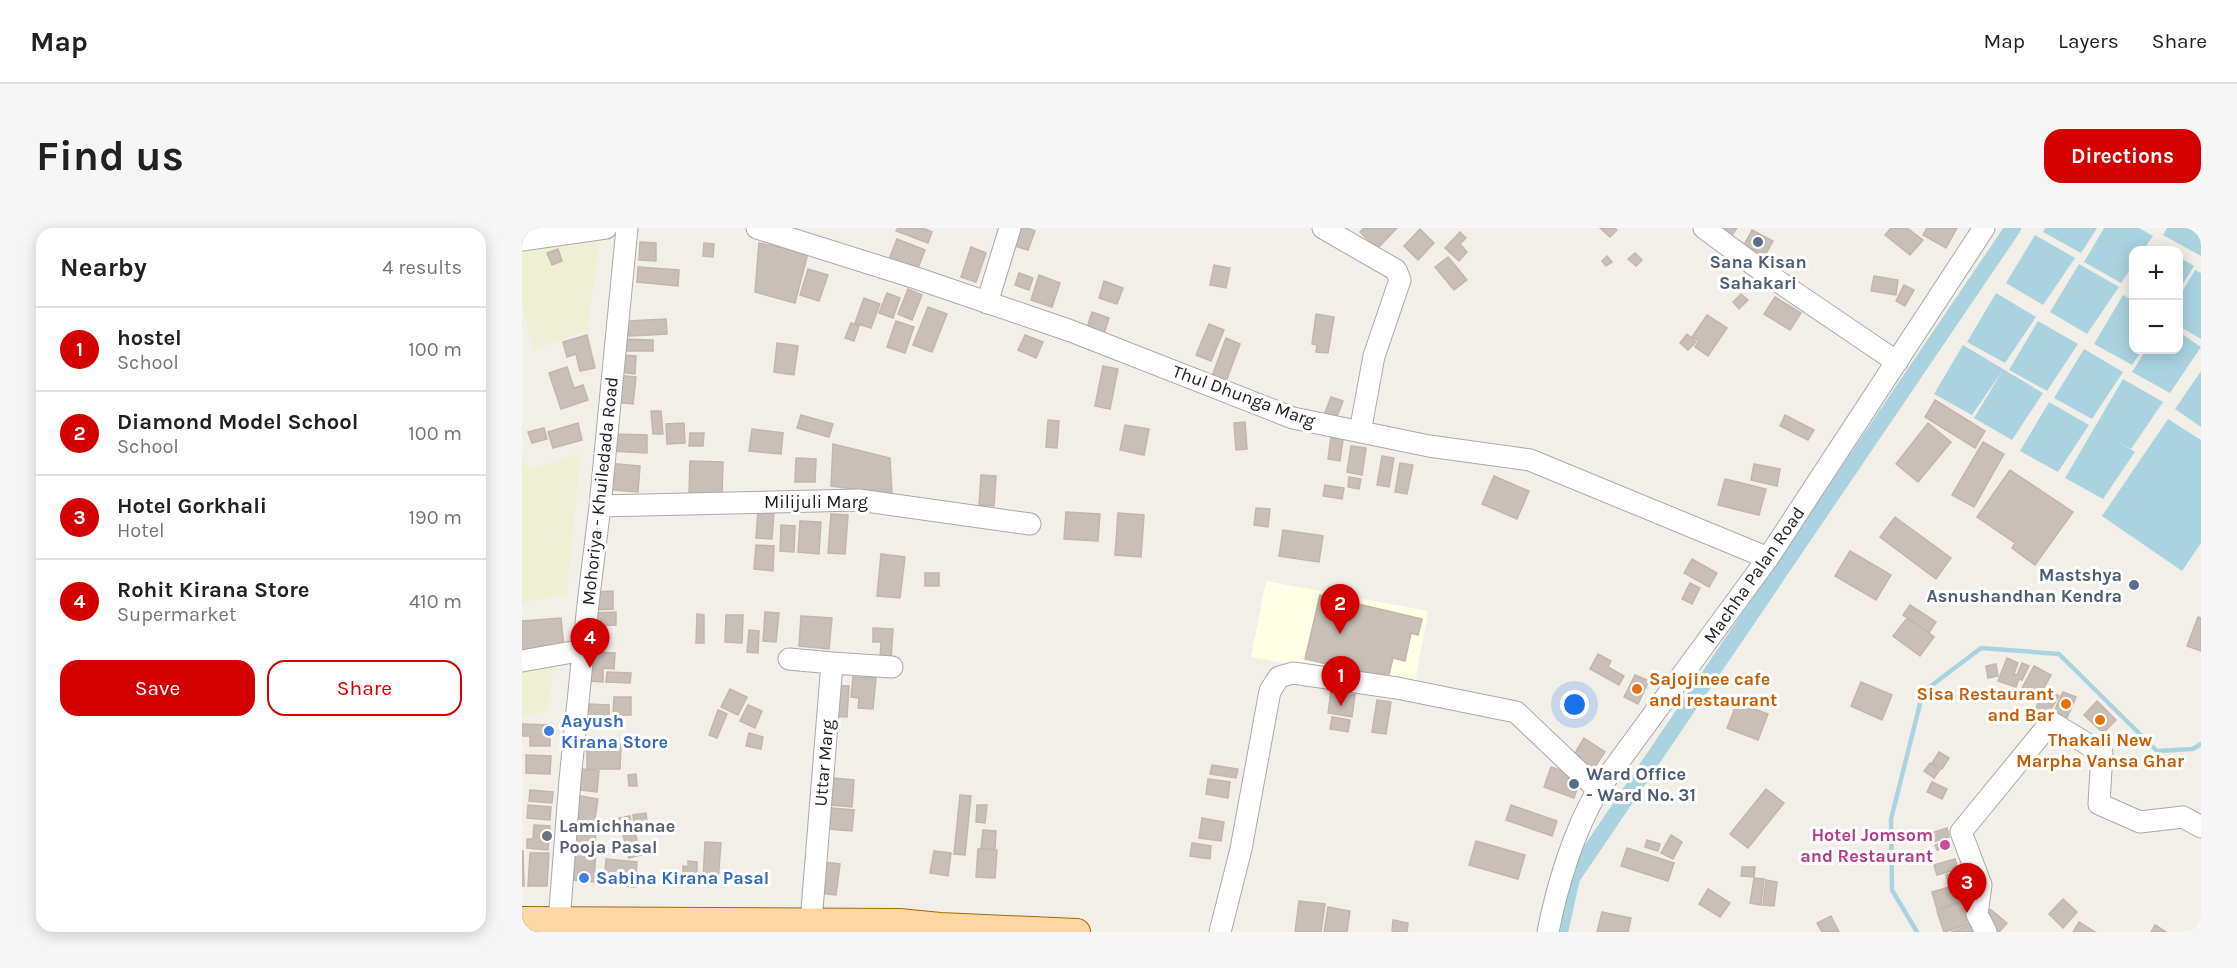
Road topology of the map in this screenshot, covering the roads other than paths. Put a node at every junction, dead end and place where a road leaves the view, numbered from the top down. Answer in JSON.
{"nodes":[{"id":1,"x":606,"y":228,"type":"edge"},
{"id":2,"x":627,"y":228,"type":"edge"},
{"id":3,"x":757,"y":228,"type":"edge"},
{"id":4,"x":1010,"y":228,"type":"edge"},
{"id":5,"x":1323,"y":228,"type":"edge"},
{"id":6,"x":1704,"y":228,"type":"edge"},
{"id":7,"x":1984,"y":228,"type":"edge"},
{"id":8,"x":522,"y":240,"type":"edge"},
{"id":9,"x":987,"y":303,"type":"junction"},
{"id":10,"x":1897,"y":362,"type":"junction"},
{"id":11,"x":1360,"y":432,"type":"junction"},
{"id":12,"x":600,"y":506,"type":"junction"},
{"id":13,"x":1030,"y":524,"type":"dead end"},
{"id":14,"x":1768,"y":558,"type":"junction"},
{"id":15,"x":584,"y":650,"type":"junction"},
{"id":16,"x":789,"y":659,"type":"dead end"},
{"id":17,"x":522,"y":661,"type":"edge"},
{"id":18,"x":832,"y":663,"type":"junction"},
{"id":19,"x":892,"y":667,"type":"dead end"},
{"id":20,"x":1598,"y":790,"type":"junction"},
{"id":21,"x":2201,"y":827,"type":"edge"},
{"id":22,"x":522,"y":921,"type":"edge"},
{"id":23,"x":811,"y":922,"type":"junction"},
{"id":24,"x":557,"y":927,"type":"edge"},
{"id":25,"x":898,"y":927,"type":"edge"},
{"id":26,"x":1077,"y":932,"type":"edge"},
{"id":27,"x":1220,"y":932,"type":"edge"},
{"id":28,"x":1548,"y":932,"type":"edge"},
{"id":29,"x":1986,"y":932,"type":"edge"}],
"edges":[{"from":1,"to":8,"type":"street"},
{"from":2,"to":12,"type":"street","name":"Mohoriya - Khuiledada Road"},
{"from":3,"to":9,"type":"street","name":"Thul Dhunga Marg"},
{"from":4,"to":9,"type":"street"},
{"from":5,"to":11,"type":"street"},
{"from":6,"to":10,"type":"street"},
{"from":7,"to":10,"type":"street","name":"Machha Palan Road"},
{"from":9,"to":11,"type":"street","name":"Thul Dhunga Marg"},
{"from":10,"to":14,"type":"street","name":"Machha Palan Road"},
{"from":11,"to":14,"type":"street","name":"Thul Dhunga Marg"},
{"from":12,"to":13,"type":"street","name":"Milijuli Marg"},
{"from":12,"to":15,"type":"street","name":"Mohoriya - Khuiledada Road"},
{"from":14,"to":20,"type":"street","name":"Machha Palan Road"},
{"from":15,"to":17,"type":"street"},
{"from":15,"to":24,"type":"street","name":"Mohoriya - Khuiledada Road"},
{"from":16,"to":18,"type":"street"},
{"from":18,"to":19,"type":"street"},
{"from":18,"to":23,"type":"street","name":"Uttar Marg"},
{"from":20,"to":27,"type":"street"},
{"from":20,"to":28,"type":"street","name":"Machha Palan Road"},
{"from":21,"to":29,"type":"street"},
{"from":22,"to":24,"type":"main road"},
{"from":23,"to":24,"type":"main road"},
{"from":23,"to":25,"type":"main road"},
{"from":25,"to":26,"type":"main road"}]}
